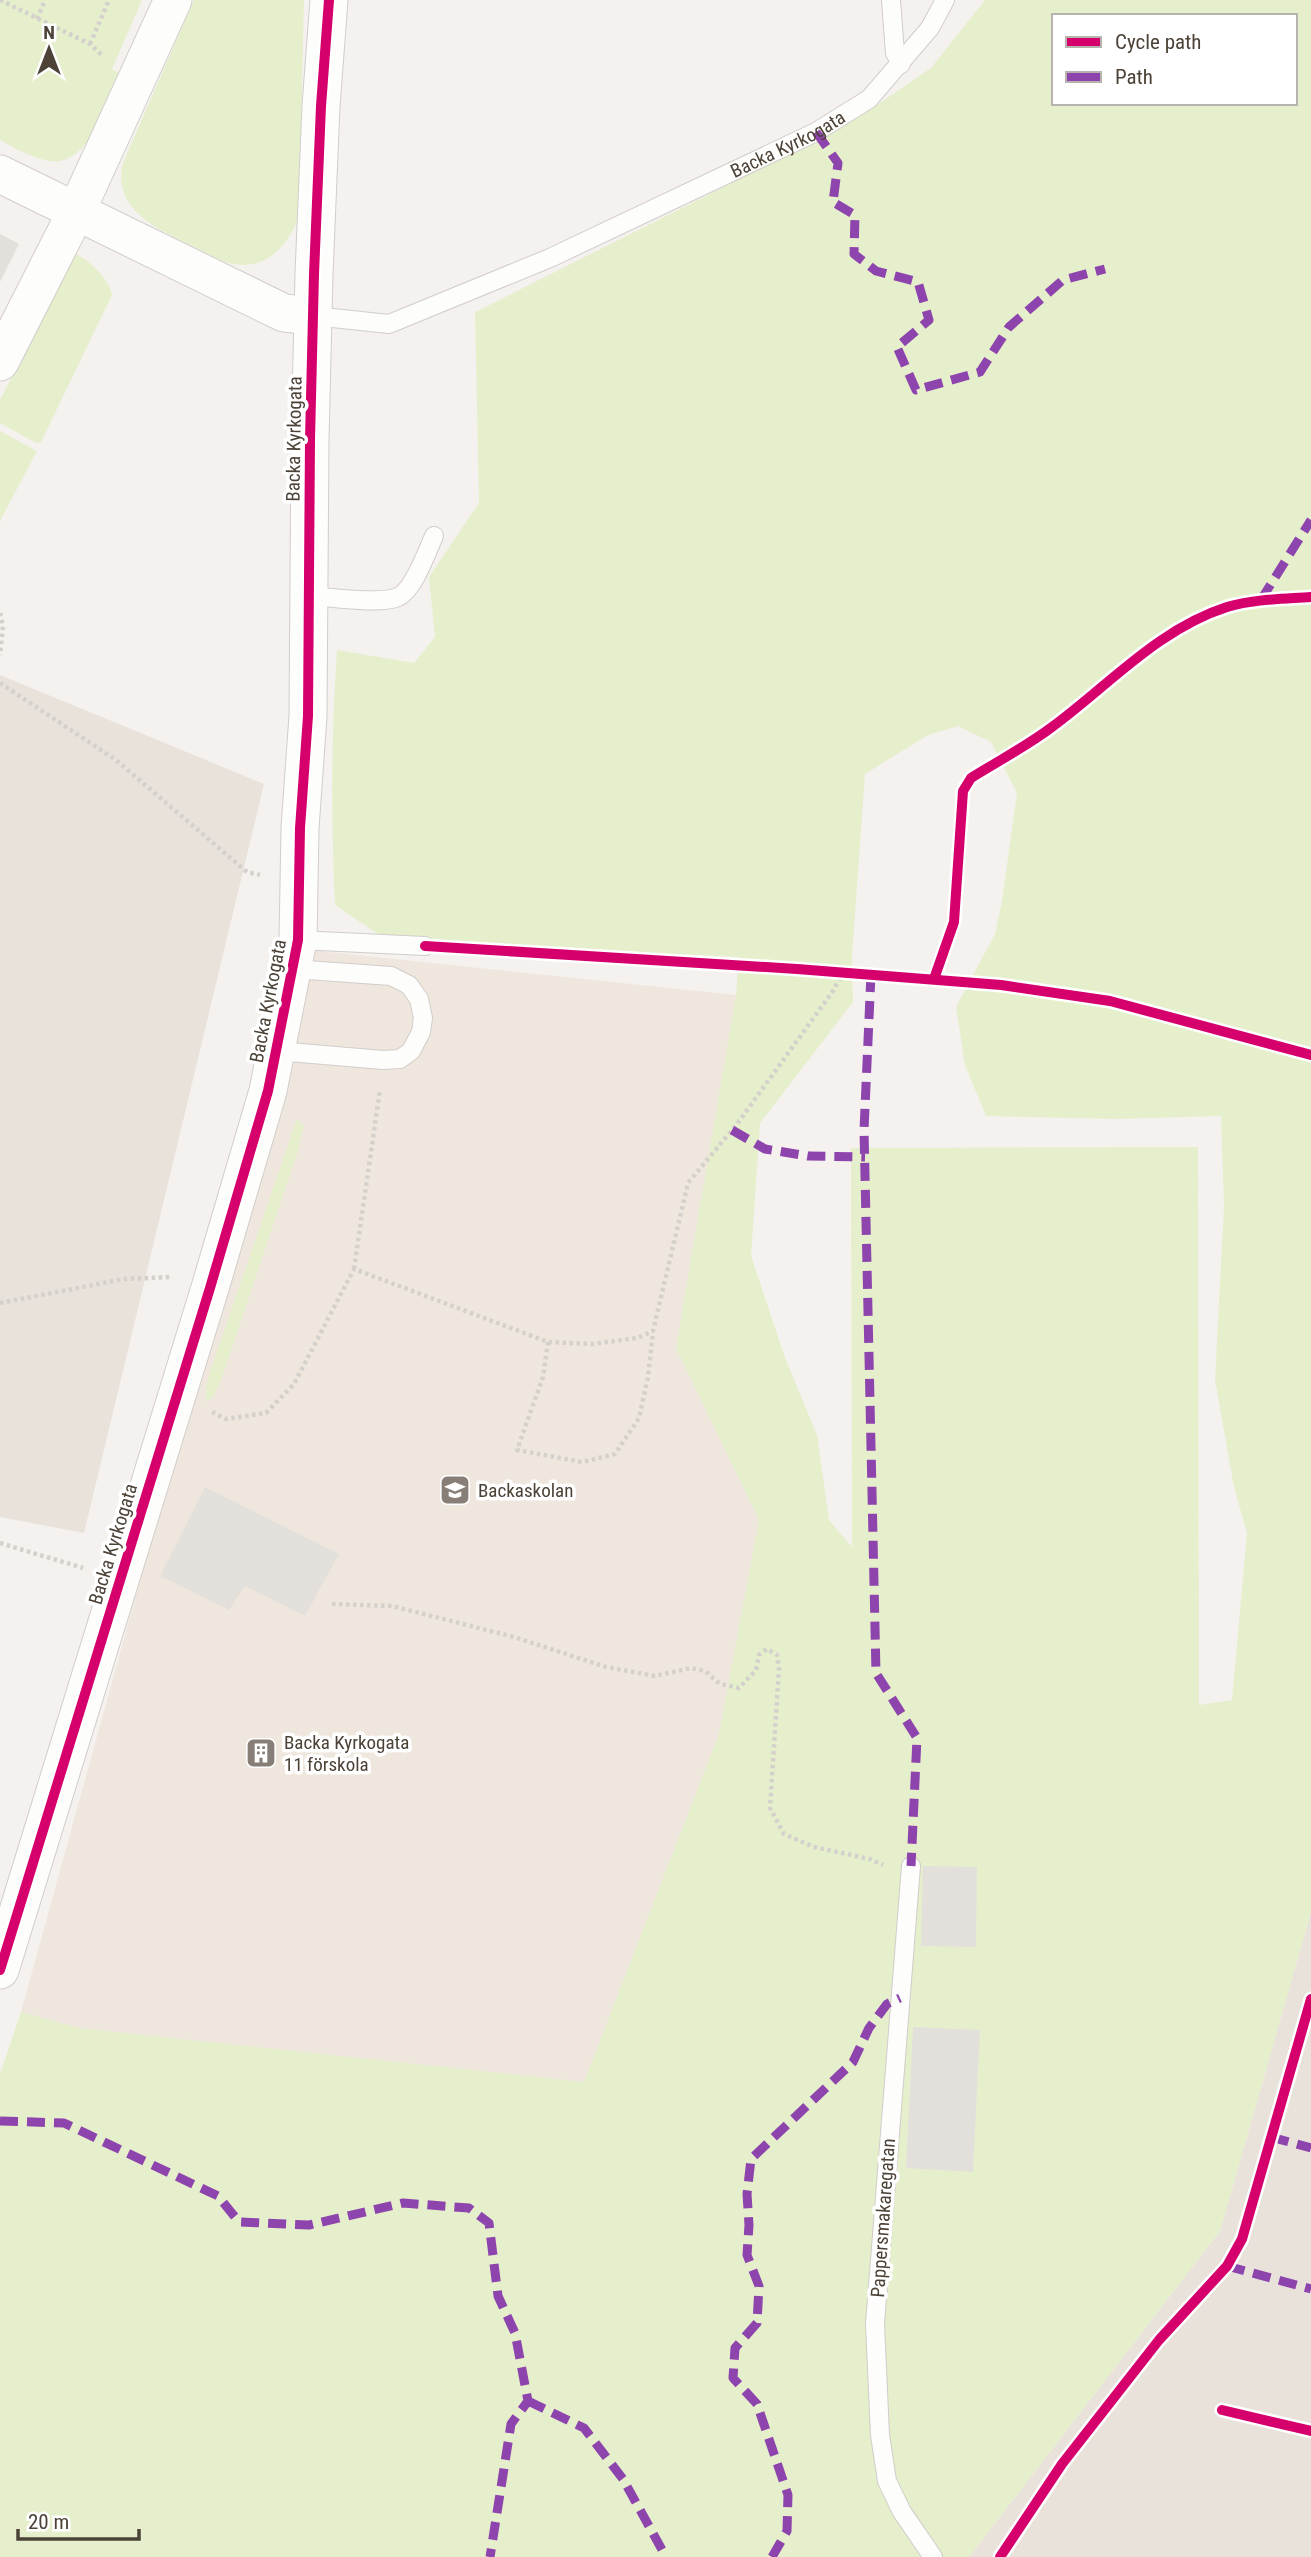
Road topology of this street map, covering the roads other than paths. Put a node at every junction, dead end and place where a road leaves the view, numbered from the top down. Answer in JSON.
{"nodes":[{"id":1,"x":173,"y":0,"type":"edge"},
{"id":2,"x":329,"y":0,"type":"edge"},
{"id":3,"x":891,"y":0,"type":"edge"},
{"id":4,"x":946,"y":0,"type":"edge"},
{"id":5,"x":901,"y":65,"type":"junction"},
{"id":6,"x":0,"y":174,"type":"edge"},
{"id":7,"x":76,"y":212,"type":"junction"},
{"id":8,"x":314,"y":316,"type":"junction"},
{"id":9,"x":0,"y":362,"type":"edge"},
{"id":10,"x":434,"y":536,"type":"dead end"},
{"id":11,"x":310,"y":596,"type":"junction"},
{"id":12,"x":425,"y":946,"type":"dead end"},
{"id":13,"x":296,"y":954,"type":"junction"},
{"id":14,"x":277,"y":1051,"type":"junction"},
{"id":15,"x":910,"y":1872,"type":"road end"},
{"id":16,"x":0,"y":1969,"type":"edge"},
{"id":17,"x":933,"y":2557,"type":"edge"}],
"edges":[{"from":1,"to":7,"type":"street"},
{"from":2,"to":8,"type":"street","name":"Backa Kyrkogata"},
{"from":3,"to":5,"type":"lane"},
{"from":4,"to":5,"type":"lane","name":"Backa Kyrkogata"},
{"from":5,"to":8,"type":"lane","name":"Backa Kyrkogata"},
{"from":6,"to":7,"type":"street","name":"Backa Kyrkogata"},
{"from":7,"to":8,"type":"street","name":"Backa Kyrkogata"},
{"from":7,"to":9,"type":"street"},
{"from":8,"to":11,"type":"street","name":"Backa Kyrkogata"},
{"from":10,"to":11,"type":"lane"},
{"from":11,"to":13,"type":"street","name":"Backa Kyrkogata"},
{"from":12,"to":13,"type":"lane"},
{"from":13,"to":14,"type":"street","name":"Backa Kyrkogata"},
{"from":13,"to":14,"type":"lane"},
{"from":14,"to":16,"type":"street","name":"Backa Kyrkogata"},
{"from":15,"to":17,"type":"lane","name":"Pappersmakaregatan"}]}
